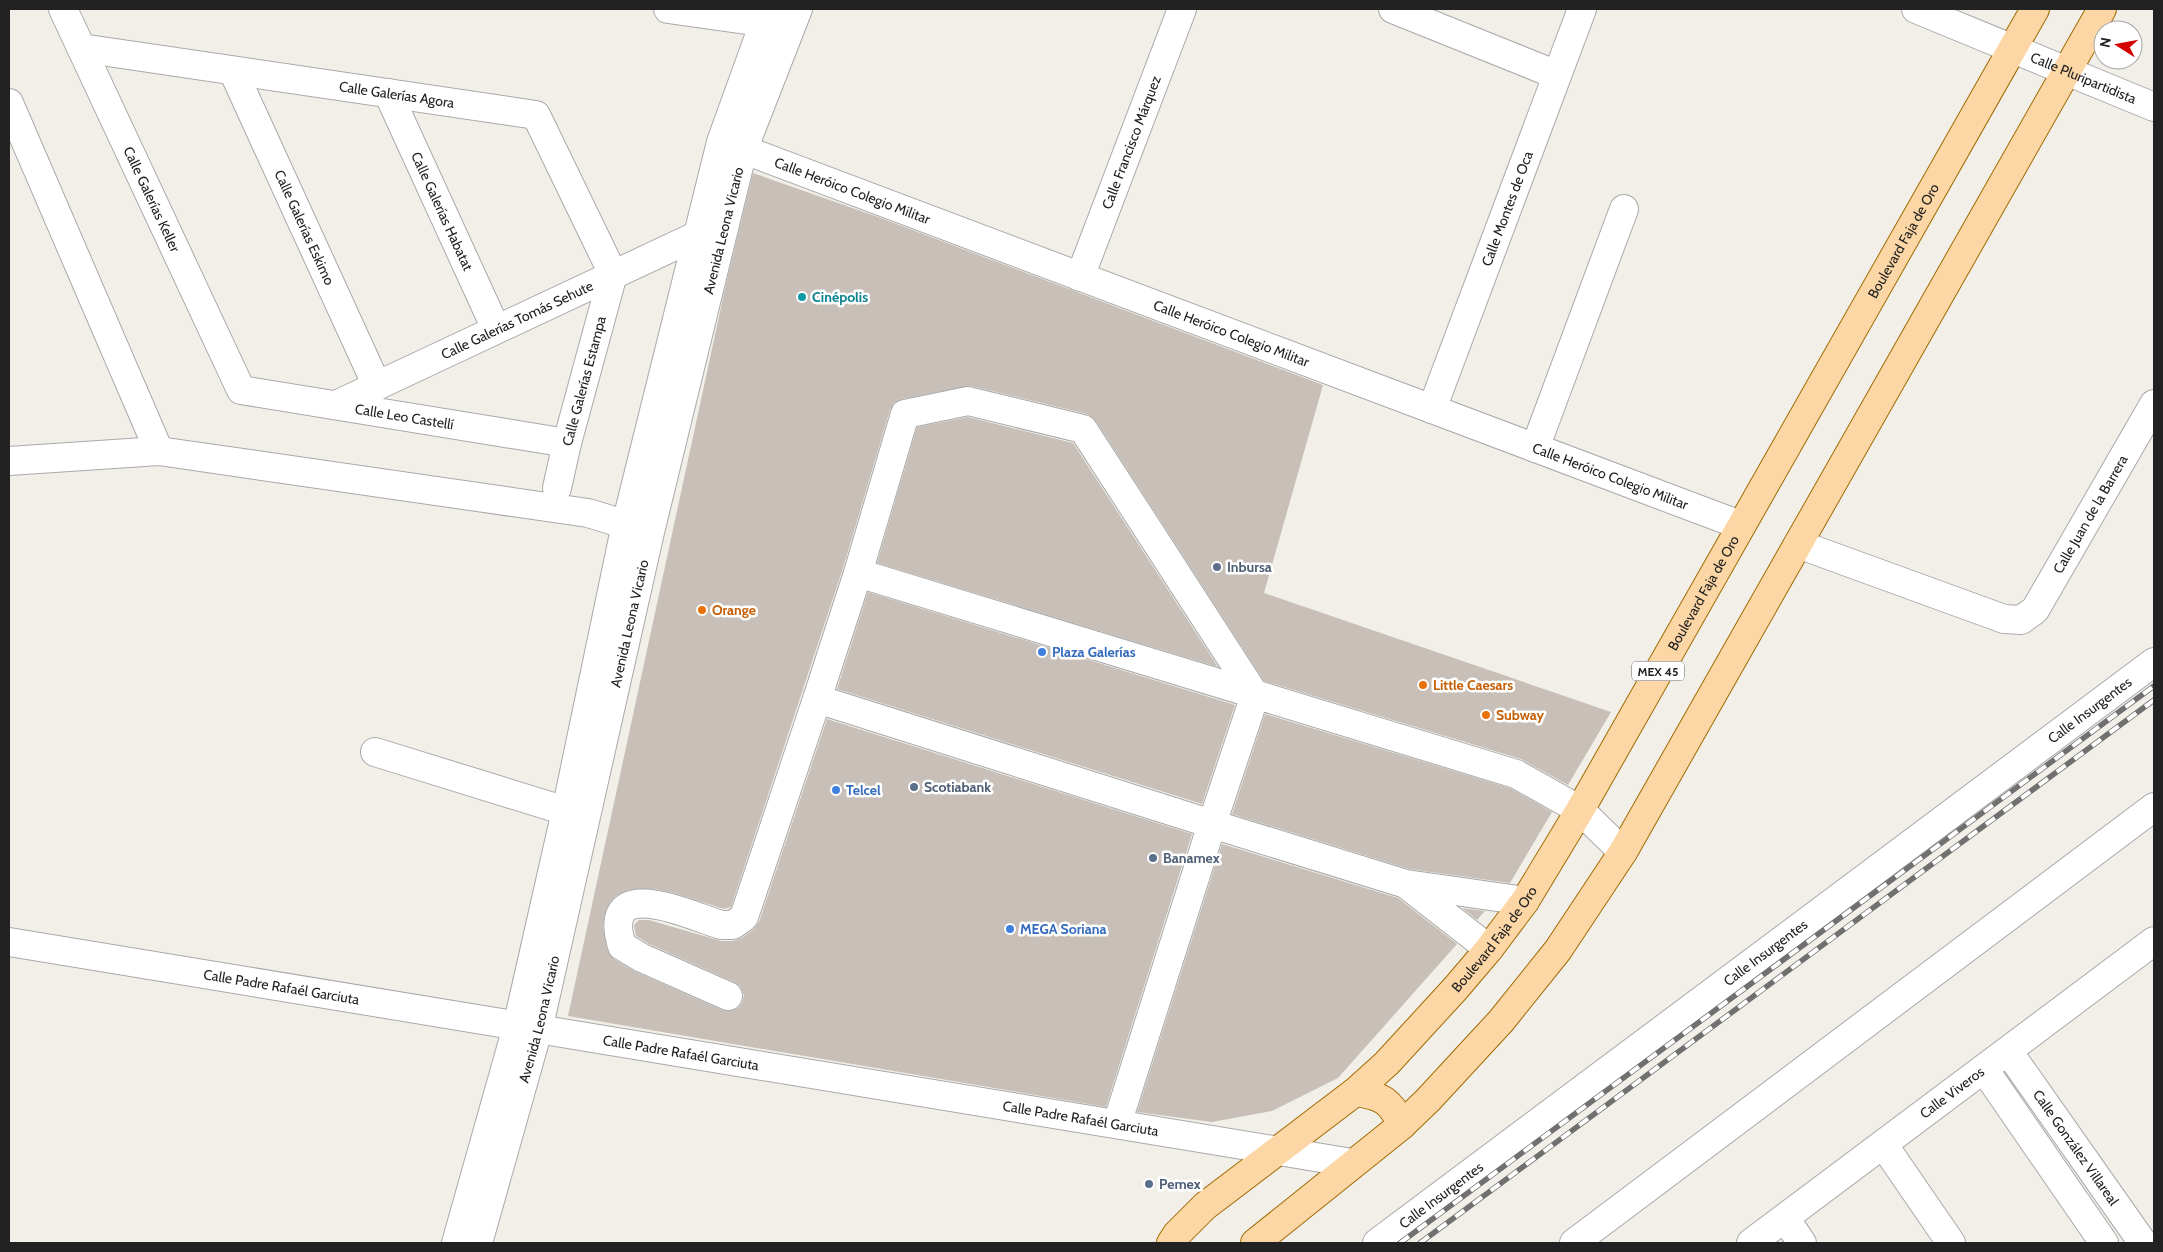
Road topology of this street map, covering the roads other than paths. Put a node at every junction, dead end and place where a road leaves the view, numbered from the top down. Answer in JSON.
{"nodes":[{"id":1,"x":63,"y":9,"type":"edge"},
{"id":2,"x":668,"y":9,"type":"edge"},
{"id":3,"x":1182,"y":9,"type":"edge"},
{"id":4,"x":1393,"y":9,"type":"edge"},
{"id":5,"x":1582,"y":9,"type":"edge"},
{"id":6,"x":1916,"y":9,"type":"edge"},
{"id":7,"x":2035,"y":9,"type":"edge"},
{"id":8,"x":2102,"y":9,"type":"edge"},
{"id":9,"x":781,"y":17,"type":"edge"},
{"id":10,"x":81,"y":48,"type":"junction"},
{"id":11,"x":2012,"y":50,"type":"junction"},
{"id":12,"x":233,"y":71,"type":"junction"},
{"id":13,"x":2066,"y":72,"type":"junction"},
{"id":14,"x":1557,"y":75,"type":"junction"},
{"id":15,"x":388,"y":93,"type":"junction"},
{"id":16,"x":9,"y":103,"type":"edge"},
{"id":17,"x":2154,"y":107,"type":"edge"},
{"id":18,"x":732,"y":146,"type":"junction"},
{"id":19,"x":1624,"y":209,"type":"dead end"},
{"id":20,"x":698,"y":235,"type":"junction"},
{"id":21,"x":613,"y":274,"type":"junction"},
{"id":22,"x":1080,"y":277,"type":"junction"},
{"id":23,"x":496,"y":330,"type":"junction"},
{"id":24,"x":377,"y":386,"type":"junction"},
{"id":25,"x":241,"y":390,"type":"joint"},
{"id":26,"x":2154,"y":404,"type":"edge"},
{"id":27,"x":336,"y":405,"type":"junction"},
{"id":28,"x":1432,"y":409,"type":"junction"},
{"id":29,"x":567,"y":443,"type":"junction"},
{"id":30,"x":1536,"y":448,"type":"junction"},
{"id":31,"x":160,"y":450,"type":"junction"},
{"id":32,"x":9,"y":461,"type":"edge"},
{"id":33,"x":557,"y":488,"type":"dead end"},
{"id":34,"x":1740,"y":525,"type":"junction"},
{"id":35,"x":638,"y":528,"type":"junction"},
{"id":36,"x":1798,"y":544,"type":"junction"},
{"id":37,"x":858,"y":573,"type":"junction"},
{"id":38,"x":2154,"y":662,"type":"edge"},
{"id":39,"x":1256,"y":695,"type":"junction"},
{"id":40,"x":817,"y":699,"type":"junction"},
{"id":41,"x":375,"y":752,"type":"dead end"},
{"id":42,"x":2154,"y":807,"type":"edge"},
{"id":43,"x":1580,"y":810,"type":"junction"},
{"id":44,"x":576,"y":814,"type":"junction"},
{"id":45,"x":1212,"y":824,"type":"junction"},
{"id":46,"x":1623,"y":852,"type":"junction"},
{"id":47,"x":1406,"y":884,"type":"junction"},
{"id":48,"x":1526,"y":901,"type":"junction"},
{"id":49,"x":9,"y":942,"type":"edge"},
{"id":50,"x":2153,"y":945,"type":"edge"},
{"id":51,"x":1489,"y":948,"type":"junction"},
{"id":52,"x":728,"y":996,"type":"dead end"},
{"id":53,"x":527,"y":1028,"type":"junction"},
{"id":54,"x":2008,"y":1051,"type":"junction"},
{"id":55,"x":1984,"y":1069,"type":"junction"},
{"id":56,"x":1355,"y":1092,"type":"junction"},
{"id":57,"x":1117,"y":1124,"type":"junction"},
{"id":58,"x":1402,"y":1125,"type":"junction"},
{"id":59,"x":1883,"y":1144,"type":"junction"},
{"id":60,"x":1276,"y":1151,"type":"junction"},
{"id":61,"x":1352,"y":1163,"type":"junction"},
{"id":62,"x":1785,"y":1218,"type":"junction"},
{"id":63,"x":456,"y":1243,"type":"edge"},
{"id":64,"x":478,"y":1243,"type":"edge"},
{"id":65,"x":1171,"y":1243,"type":"edge"},
{"id":66,"x":1255,"y":1243,"type":"edge"},
{"id":67,"x":1377,"y":1243,"type":"edge"},
{"id":68,"x":1574,"y":1243,"type":"edge"},
{"id":69,"x":1751,"y":1243,"type":"edge"},
{"id":70,"x":1802,"y":1243,"type":"edge"},
{"id":71,"x":1951,"y":1243,"type":"edge"},
{"id":72,"x":2104,"y":1243,"type":"edge"},
{"id":73,"x":2143,"y":1243,"type":"edge"}],
"edges":[{"from":1,"to":10,"type":"street","name":"Calle Galerías Keller"},
{"from":2,"to":9,"type":"street"},
{"from":3,"to":22,"type":"street","name":"Calle Francisco Márquez"},
{"from":4,"to":14,"type":"street"},
{"from":5,"to":14,"type":"street","name":"Calle Montes de Oca"},
{"from":6,"to":11,"type":"street","name":"Calle Pluripartidista"},
{"from":7,"to":11,"type":"main road","name":"Boulevard Faja de Oro","number":"MEX 45"},
{"from":8,"to":13,"type":"main road"},
{"from":9,"to":18,"type":"street","name":"Avenida Leona Vicario"},
{"from":10,"to":12,"type":"street","name":"Calle Galerías Agora"},
{"from":10,"to":25,"type":"street","name":"Calle Galerías Keller"},
{"from":11,"to":13,"type":"street","name":"Calle Pluripartidista"},
{"from":11,"to":34,"type":"main road","name":"Boulevard Faja de Oro","number":"MEX 45"},
{"from":12,"to":15,"type":"street","name":"Calle Galerías Agora"},
{"from":12,"to":24,"type":"street","name":"Calle Galerías Eskimo"},
{"from":13,"to":17,"type":"street","name":"Calle Pluripartidista"},
{"from":13,"to":36,"type":"main road"},
{"from":14,"to":28,"type":"street","name":"Calle Montes de Oca"},
{"from":15,"to":21,"type":"street","name":"Calle Galerías Agora"},
{"from":15,"to":23,"type":"street","name":"Calle Galerías Habatat"},
{"from":16,"to":31,"type":"street"},
{"from":18,"to":20,"type":"street","name":"Avenida Leona Vicario"},
{"from":18,"to":22,"type":"street","name":"Calle Heróico Colegio Militar"},
{"from":18,"to":35,"type":"street","name":"Avenida Leona Vicario"},
{"from":19,"to":30,"type":"street"},
{"from":20,"to":21,"type":"street","name":"Calle Galerías Tomás Sehute"},
{"from":20,"to":35,"type":"street","name":"Avenida Leona Vicario"},
{"from":21,"to":23,"type":"street","name":"Calle Galerías Tomás Sehute"},
{"from":21,"to":29,"type":"street","name":"Calle Galerías Estampa"},
{"from":22,"to":28,"type":"street","name":"Calle Heróico Colegio Militar"},
{"from":23,"to":24,"type":"street","name":"Calle Galerías Tomás Sehute"},
{"from":24,"to":27,"type":"street","name":"Calle Galerías Tomás Sehute"},
{"from":25,"to":27,"type":"street","name":"Calle Leo Castellí"},
{"from":26,"to":36,"type":"street","name":"Calle Juan de la Barrera"},
{"from":27,"to":29,"type":"street","name":"Calle Leo Castellí"},
{"from":28,"to":30,"type":"street","name":"Calle Heróico Colegio Militar"},
{"from":29,"to":33,"type":"street","name":"Calle Galerías Estampa"},
{"from":30,"to":34,"type":"street","name":"Calle Heróico Colegio Militar"},
{"from":31,"to":32,"type":"street"},
{"from":31,"to":35,"type":"street"},
{"from":34,"to":43,"type":"main road","name":"Boulevard Faja de Oro","number":"MEX 45"},
{"from":35,"to":44,"type":"street","name":"Avenida Leona Vicario"},
{"from":36,"to":46,"type":"main road"},
{"from":37,"to":39,"type":"street"},
{"from":37,"to":39,"type":"street"},
{"from":37,"to":40,"type":"street"},
{"from":38,"to":67,"type":"street","name":"Calle Insurgentes"},
{"from":39,"to":43,"type":"street"},
{"from":39,"to":45,"type":"street"},
{"from":40,"to":45,"type":"street"},
{"from":40,"to":52,"type":"street"},
{"from":41,"to":44,"type":"street"},
{"from":42,"to":68,"type":"street"},
{"from":43,"to":46,"type":"street"},
{"from":43,"to":48,"type":"main road","name":"Boulevard Faja de Oro","number":"MEX 45"},
{"from":44,"to":53,"type":"street","name":"Avenida Leona Vicario"},
{"from":45,"to":47,"type":"street"},
{"from":45,"to":57,"type":"street"},
{"from":46,"to":58,"type":"main road"},
{"from":47,"to":48,"type":"street"},
{"from":47,"to":51,"type":"street"},
{"from":48,"to":51,"type":"main road","name":"Boulevard Faja de Oro","number":"MEX 45"},
{"from":49,"to":53,"type":"street","name":"Calle Padre Rafaél Garciuta"},
{"from":50,"to":54,"type":"street","name":"Calle Viveros"},
{"from":51,"to":56,"type":"main road","name":"Boulevard Faja de Oro","number":"MEX 45"},
{"from":53,"to":57,"type":"street","name":"Calle Padre Rafaél Garciuta"},
{"from":53,"to":63,"type":"street","name":"Avenida Leona Vicario"},
{"from":53,"to":64,"type":"street","name":"Avenida Leona Vicario"},
{"from":54,"to":55,"type":"street","name":"Calle Viveros"},
{"from":54,"to":73,"type":"street","name":"Calle González Villareal"},
{"from":55,"to":59,"type":"street","name":"Calle Viveros"},
{"from":55,"to":72,"type":"street"},
{"from":56,"to":58,"type":"main road"},
{"from":56,"to":60,"type":"main road","name":"Boulevard Faja de Oro","number":"MEX 45"},
{"from":57,"to":60,"type":"street","name":"Calle Padre Rafaél Garciuta"},
{"from":58,"to":61,"type":"main road"},
{"from":59,"to":62,"type":"street","name":"Calle Viveros"},
{"from":59,"to":71,"type":"street"},
{"from":60,"to":61,"type":"street","name":"Calle Padre Rafaél Garciuta"},
{"from":60,"to":65,"type":"main road","name":"Boulevard Faja de Oro","number":"MEX 45"},
{"from":61,"to":66,"type":"main road"},
{"from":62,"to":69,"type":"street","name":"Calle Viveros"},
{"from":62,"to":70,"type":"street"}]}
